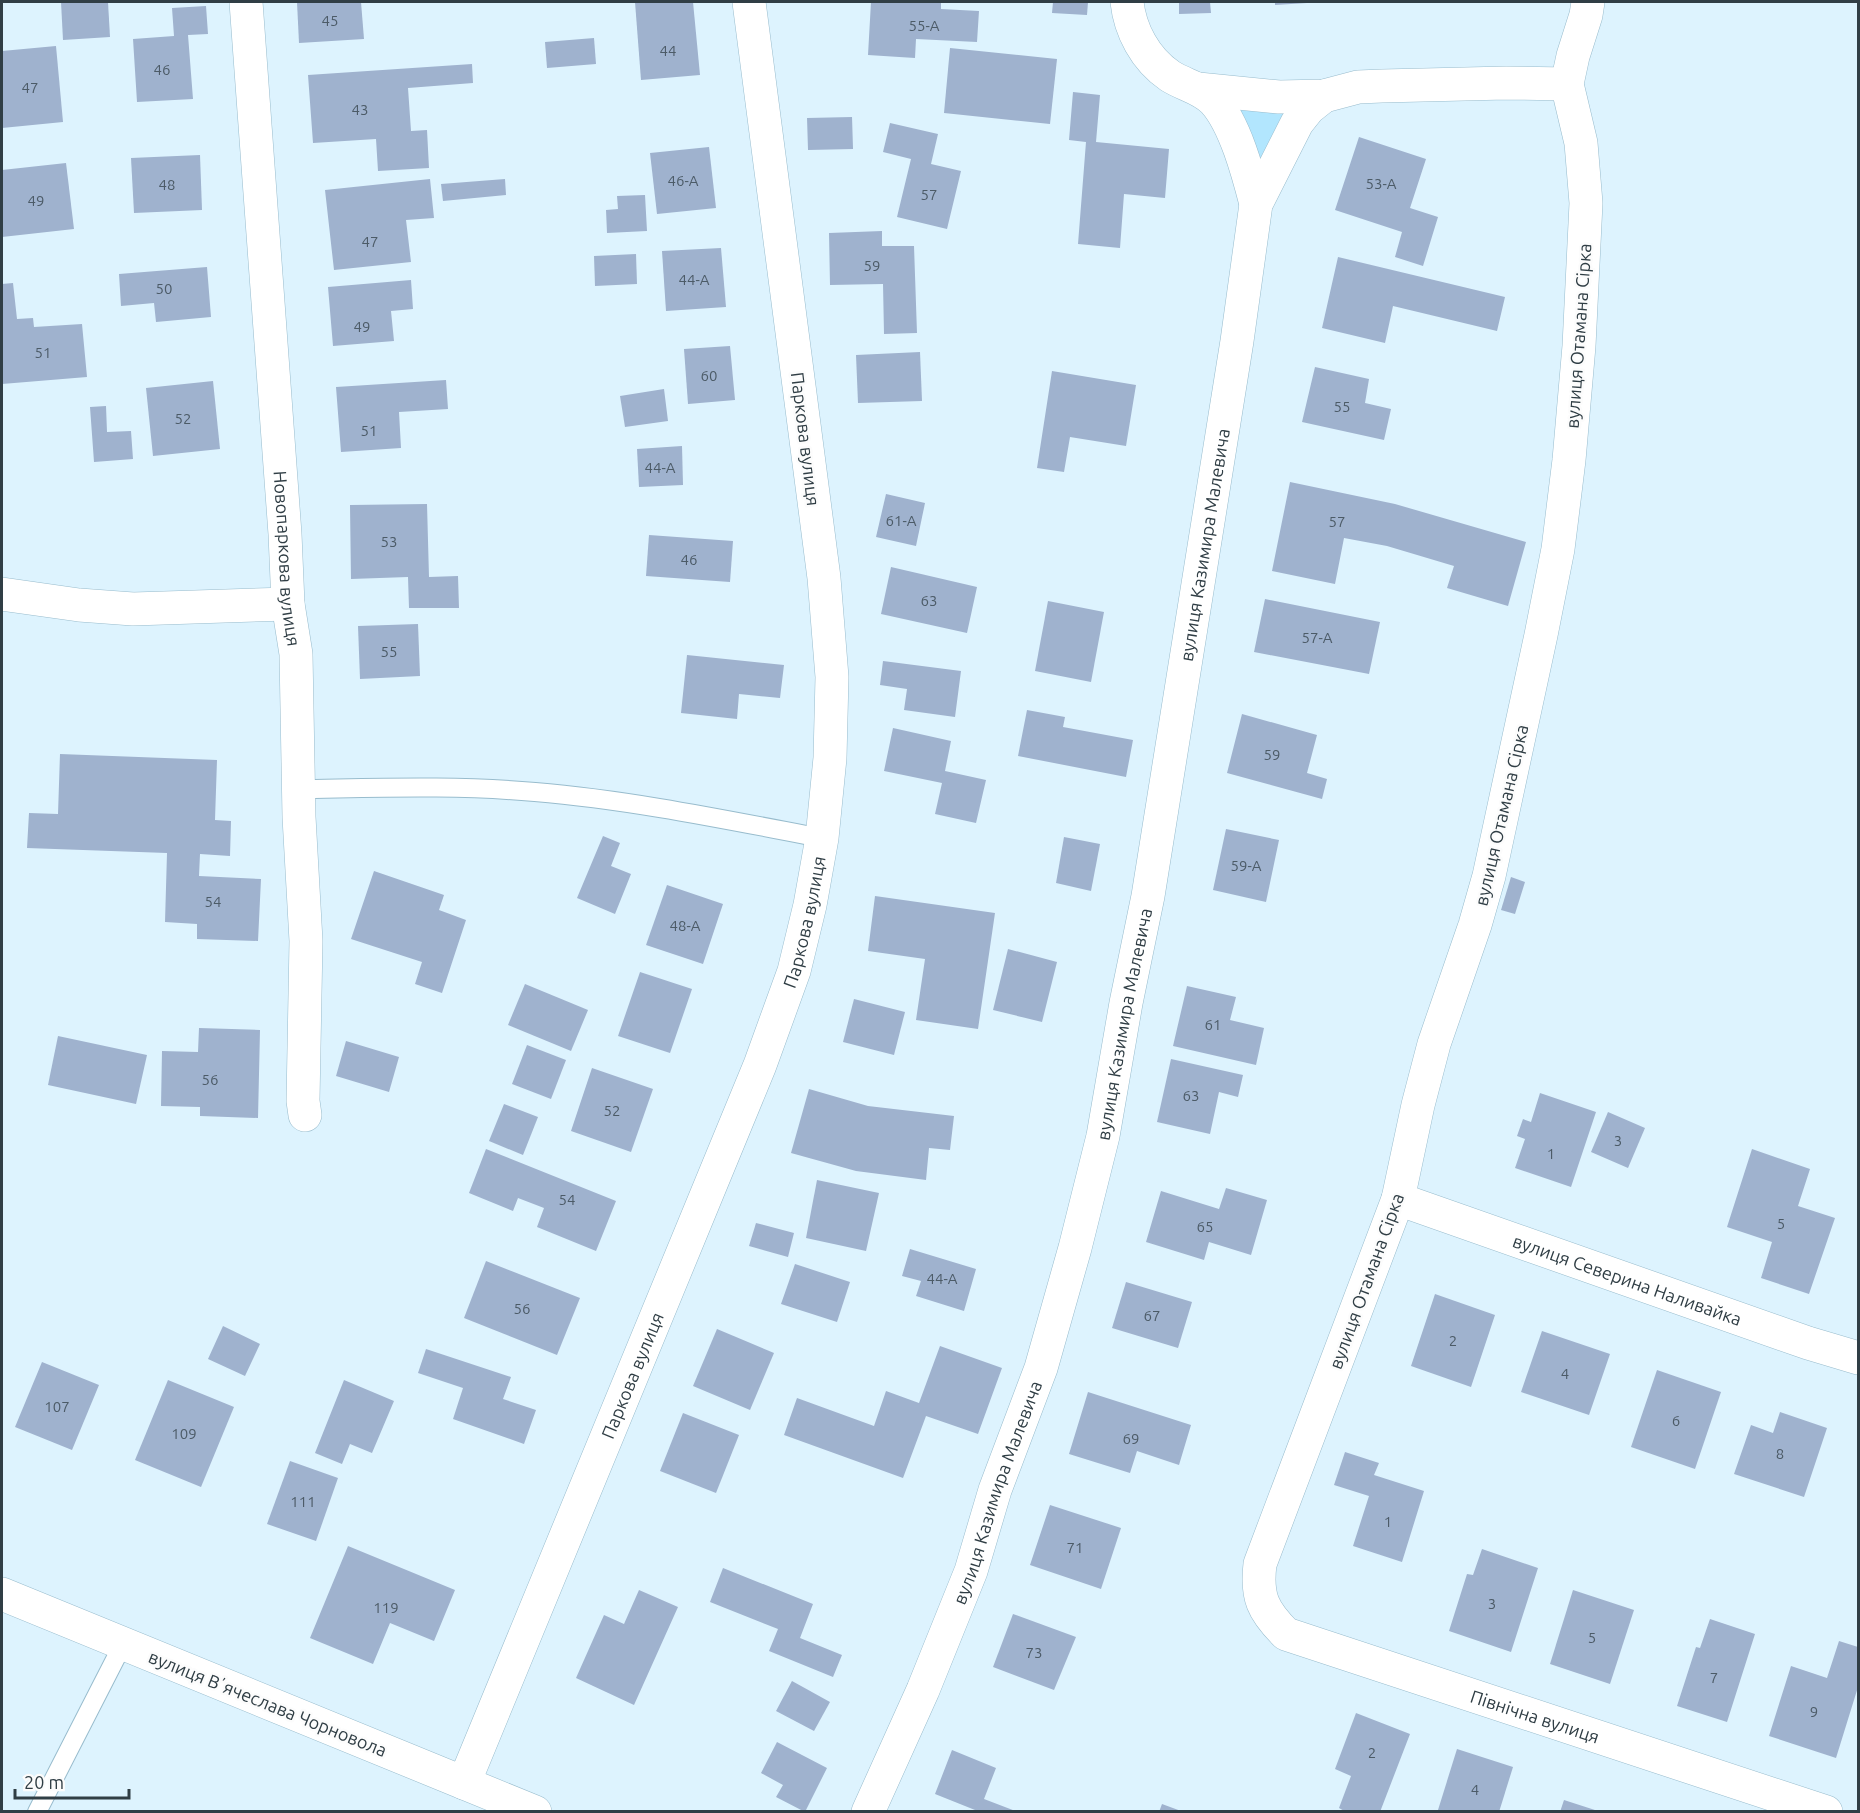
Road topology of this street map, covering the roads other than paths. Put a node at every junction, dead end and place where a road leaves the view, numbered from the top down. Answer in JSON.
{"nodes":[{"id":1,"x":246,"y":2,"type":"edge"},
{"id":2,"x":749,"y":2,"type":"edge"},
{"id":3,"x":1127,"y":2,"type":"edge"},
{"id":4,"x":1588,"y":2,"type":"edge"},
{"id":5,"x":1567,"y":84,"type":"junction"},
{"id":6,"x":1198,"y":89,"type":"junction"},
{"id":7,"x":1324,"y":96,"type":"junction"},
{"id":8,"x":1256,"y":204,"type":"junction"},
{"id":9,"x":2,"y":594,"type":"edge"},
{"id":10,"x":288,"y":604,"type":"junction"},
{"id":11,"x":298,"y":789,"type":"junction"},
{"id":12,"x":822,"y":838,"type":"junction"},
{"id":13,"x":305,"y":1115,"type":"dead end"},
{"id":14,"x":1398,"y":1199,"type":"junction"},
{"id":15,"x":1858,"y":1358,"type":"edge"},
{"id":16,"x":2,"y":1594,"type":"edge"},
{"id":17,"x":1261,"y":1601,"type":"joint"},
{"id":18,"x":123,"y":1644,"type":"junction"},
{"id":19,"x":464,"y":1783,"type":"junction"},
{"id":20,"x":37,"y":1812,"type":"edge"},
{"id":21,"x":535,"y":1812,"type":"edge"},
{"id":22,"x":868,"y":1812,"type":"edge"},
{"id":23,"x":1826,"y":1812,"type":"edge"}],
"edges":[{"from":1,"to":10,"type":"street","name":"Новопаркова вулиця"},
{"from":2,"to":12,"type":"street","name":"Паркова вулиця"},
{"from":3,"to":6,"type":"street","name":"вулиця Казимира Малевича"},
{"from":4,"to":5,"type":"street","name":"вулиця Отамана Сірка"},
{"from":5,"to":7,"type":"street"},
{"from":5,"to":14,"type":"street","name":"вулиця Отамана Сірка"},
{"from":6,"to":7,"type":"street"},
{"from":6,"to":8,"type":"street","name":"вулиця Казимира Малевича"},
{"from":7,"to":8,"type":"street","name":"вулиця Казимира Малевича"},
{"from":8,"to":22,"type":"street","name":"вулиця Казимира Малевича"},
{"from":9,"to":10,"type":"street"},
{"from":10,"to":11,"type":"street","name":"Новопаркова вулиця"},
{"from":11,"to":12,"type":"lane"},
{"from":11,"to":13,"type":"street","name":"Новопаркова вулиця"},
{"from":12,"to":19,"type":"street","name":"Паркова вулиця"},
{"from":14,"to":15,"type":"street","name":"вулиця Северина Наливайка"},
{"from":14,"to":17,"type":"street","name":"вулиця Отамана Сірка"},
{"from":16,"to":18,"type":"street","name":"вулиця Вʼячеслава Чорновола"},
{"from":17,"to":23,"type":"street","name":"Північна вулиця"},
{"from":18,"to":19,"type":"street","name":"вулиця Вʼячеслава Чорновола"},
{"from":18,"to":20,"type":"lane"},
{"from":19,"to":21,"type":"street","name":"вулиця Вʼячеслава Чорновола"}]}
